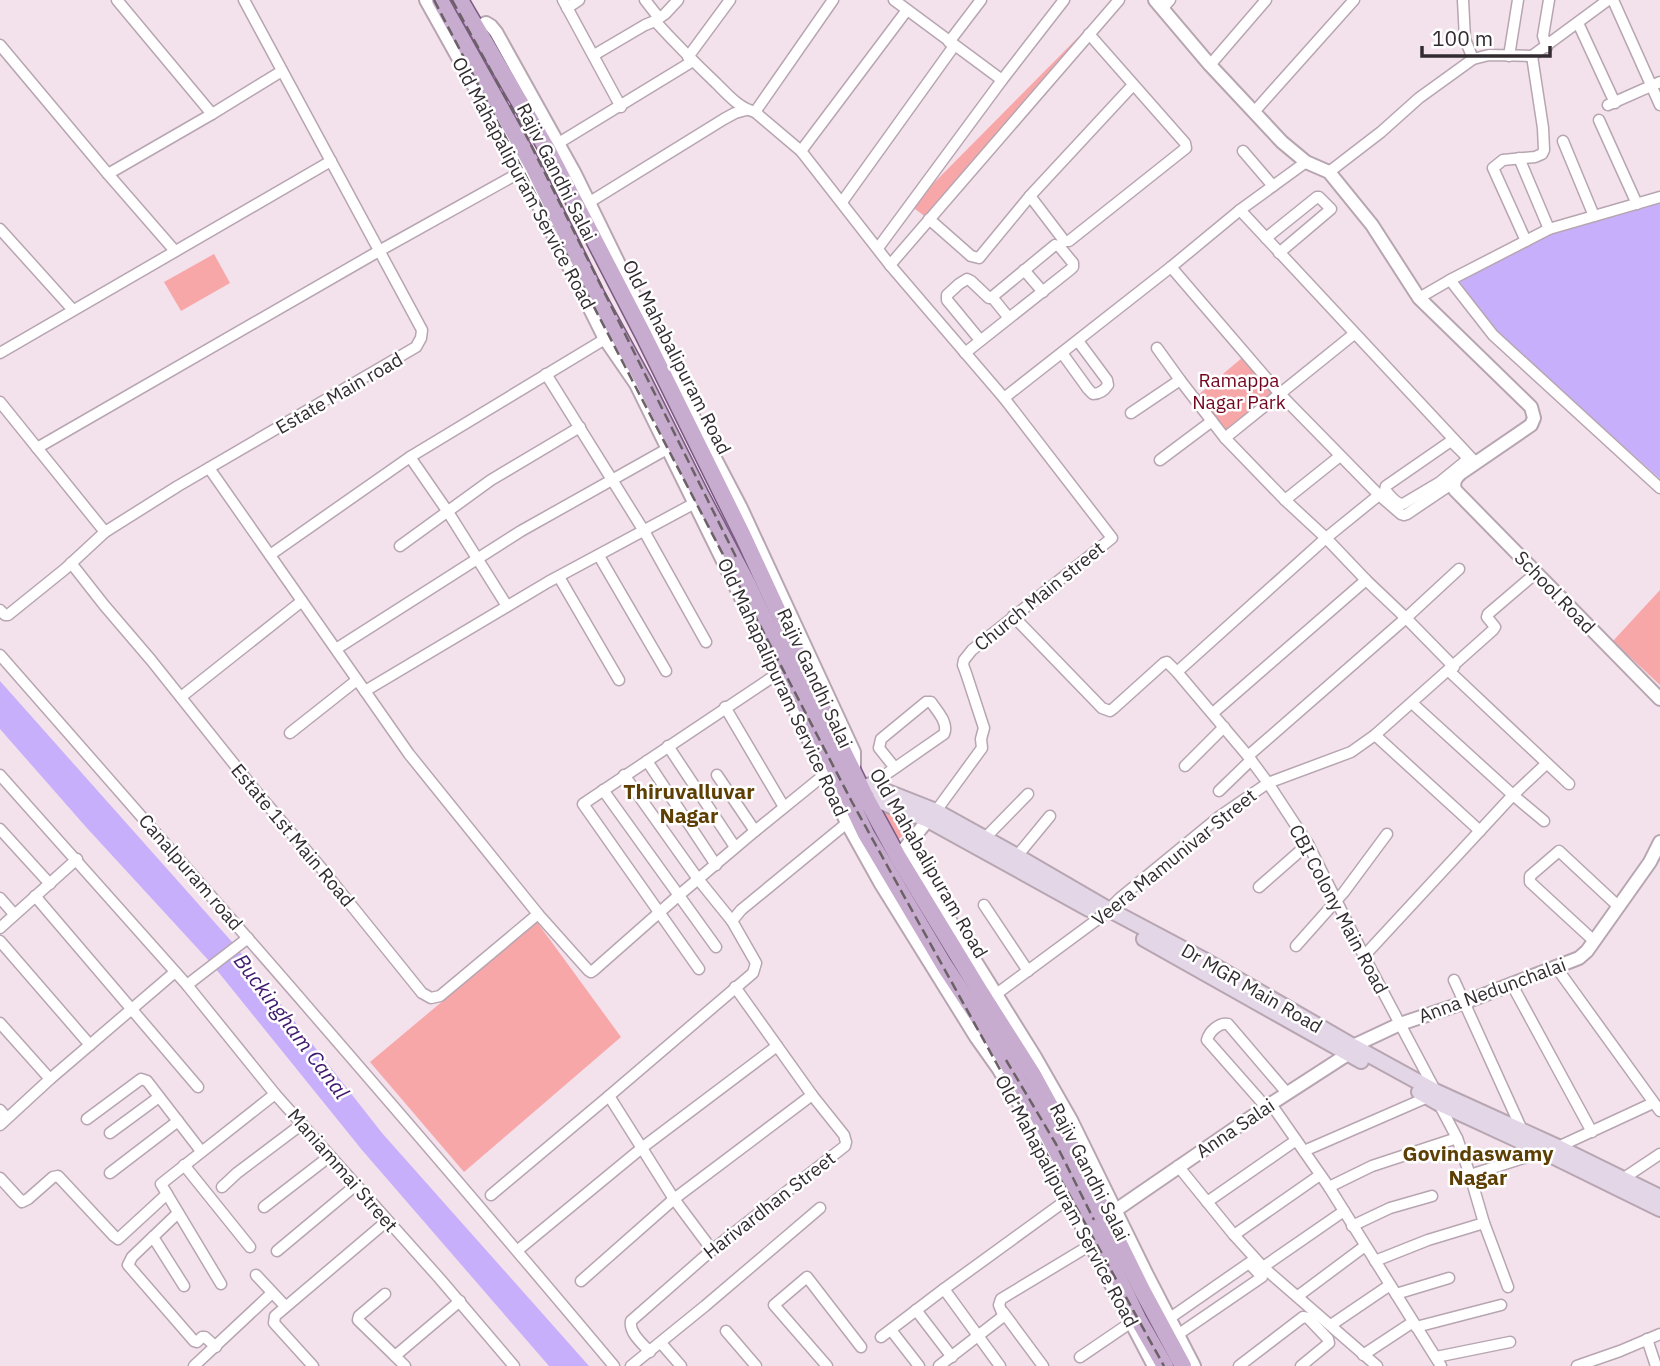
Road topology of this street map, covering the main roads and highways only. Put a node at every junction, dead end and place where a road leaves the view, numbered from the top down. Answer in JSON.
{"nodes":[{"id":1,"x":440,"y":0,"type":"edge"},
{"id":2,"x":460,"y":0,"type":"edge"},
{"id":3,"x":687,"y":422,"type":"junction"},
{"id":4,"x":669,"y":431,"type":"junction"},
{"id":5,"x":858,"y":792,"type":"junction"},
{"id":6,"x":932,"y":816,"type":"junction"},
{"id":7,"x":1105,"y":912,"type":"junction"},
{"id":8,"x":1434,"y":1097,"type":"junction"},
{"id":9,"x":1660,"y":1197,"type":"edge"},
{"id":10,"x":1660,"y":1209,"type":"edge"},
{"id":11,"x":1165,"y":1366,"type":"edge"},
{"id":12,"x":1183,"y":1366,"type":"edge"}],
"edges":[{"from":1,"to":4,"type":"main road","name":"Rajiv Gandhi Salai"},
{"from":2,"to":3,"type":"main road","name":"Old Mahabalipuram Road"},
{"from":3,"to":4,"type":"main road"},
{"from":3,"to":5,"type":"main road","name":"Old Mahabalipuram Road"},
{"from":4,"to":5,"type":"main road","name":"Rajiv Gandhi Salai"},
{"from":5,"to":6,"type":"main road","name":"Dr MGR Main Road"},
{"from":5,"to":11,"type":"main road","name":"Rajiv Gandhi Salai"},
{"from":5,"to":12,"type":"main road","name":"Old Mahabalipuram Road"},
{"from":6,"to":7,"type":"main road","name":"Dr MGR Main Road"},
{"from":6,"to":7,"type":"main road","name":"Dr MGR Main Road"},
{"from":7,"to":8,"type":"main road","name":"Dr MGR Main Road"},
{"from":8,"to":9,"type":"main road","name":"Dr MGR Main Road"},
{"from":8,"to":10,"type":"main road","name":"Dr MGR Main Road"}]}
